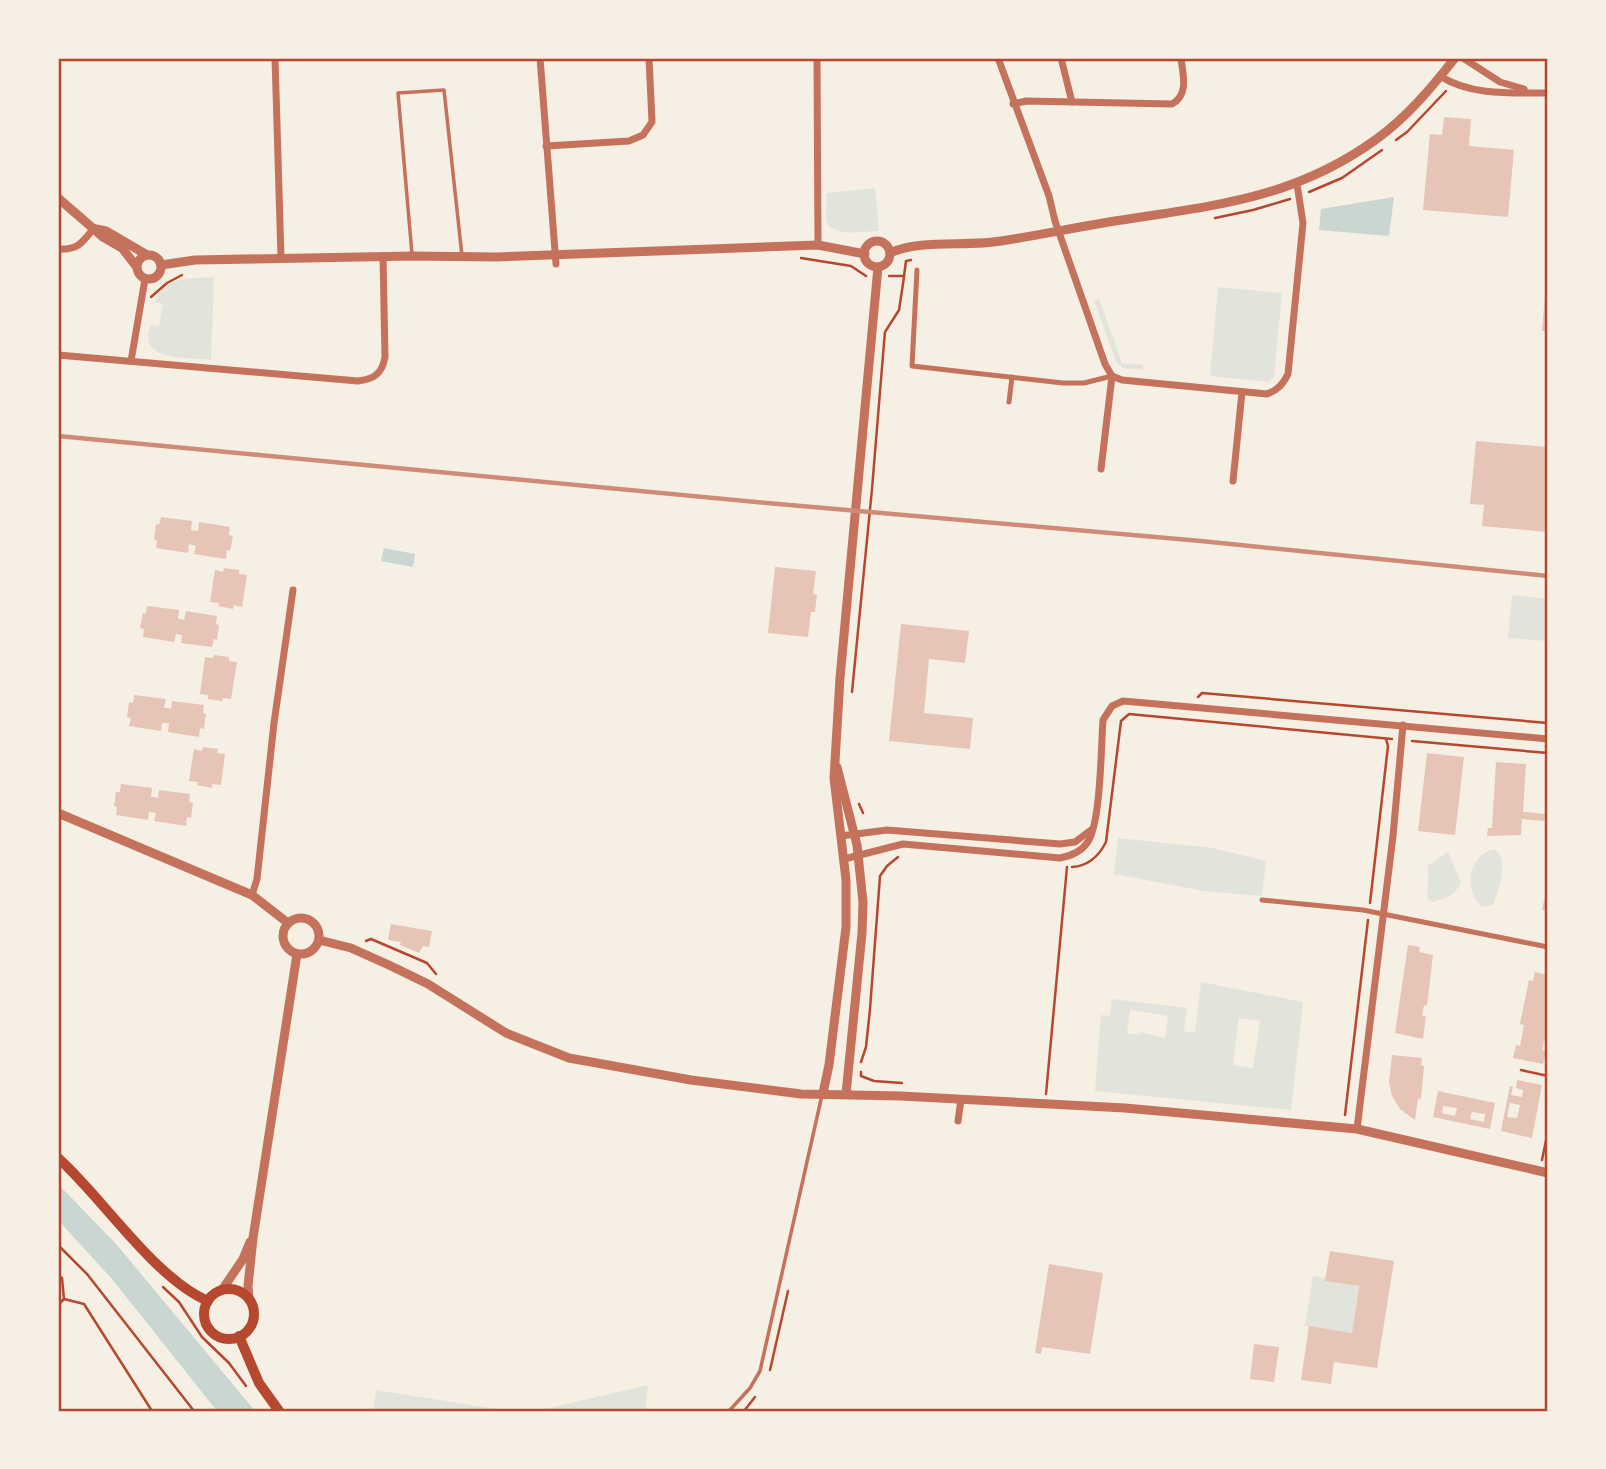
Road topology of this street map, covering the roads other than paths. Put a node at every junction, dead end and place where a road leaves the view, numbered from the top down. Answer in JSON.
{"nodes":[{"id":1,"x":275,"y":58,"type":"edge"},
{"id":2,"x":540,"y":58,"type":"edge"},
{"id":3,"x":649,"y":58,"type":"edge"},
{"id":4,"x":817,"y":58,"type":"edge"},
{"id":5,"x":998,"y":58,"type":"edge"},
{"id":6,"x":1061,"y":58,"type":"edge"},
{"id":7,"x":1181,"y":58,"type":"edge"},
{"id":8,"x":1455,"y":58,"type":"edge"},
{"id":9,"x":1463,"y":58,"type":"edge"},
{"id":10,"x":1440,"y":76,"type":"junction"},
{"id":11,"x":1538,"y":93,"type":"junction"},
{"id":12,"x":1548,"y":93,"type":"edge"},
{"id":13,"x":1072,"y":102,"type":"junction"},
{"id":14,"x":1013,"y":104,"type":"junction"},
{"id":15,"x":546,"y":146,"type":"junction"},
{"id":16,"x":1297,"y":184,"type":"junction"},
{"id":17,"x":58,"y":198,"type":"edge"},
{"id":18,"x":94,"y":228,"type":"junction"},
{"id":19,"x":1058,"y":230,"type":"junction"},
{"id":20,"x":818,"y":245,"type":"junction"},
{"id":21,"x":58,"y":249,"type":"edge"},
{"id":22,"x":890,"y":253,"type":"junction"},
{"id":23,"x":146,"y":254,"type":"junction"},
{"id":24,"x":865,"y":254,"type":"junction"},
{"id":25,"x":383,"y":256,"type":"junction"},
{"id":26,"x":412,"y":256,"type":"junction"},
{"id":27,"x":462,"y":256,"type":"junction"},
{"id":28,"x":281,"y":258,"type":"junction"},
{"id":29,"x":556,"y":259,"type":"junction"},
{"id":30,"x":161,"y":265,"type":"junction"},
{"id":31,"x":136,"y":266,"type":"junction"},
{"id":32,"x":878,"y":267,"type":"junction"},
{"id":33,"x":917,"y":270,"type":"dead end"},
{"id":34,"x":145,"y":279,"type":"junction"},
{"id":35,"x":58,"y":355,"type":"edge"},
{"id":36,"x":131,"y":361,"type":"junction"},
{"id":37,"x":1112,"y":376,"type":"junction"},
{"id":38,"x":1012,"y":377,"type":"junction"},
{"id":39,"x":1242,"y":392,"type":"junction"},
{"id":40,"x":1009,"y":402,"type":"dead end"},
{"id":41,"x":1101,"y":469,"type":"dead end"},
{"id":42,"x":1233,"y":481,"type":"dead end"},
{"id":43,"x":293,"y":590,"type":"dead end"},
{"id":44,"x":1403,"y":725,"type":"junction"},
{"id":45,"x":1548,"y":739,"type":"edge"},
{"id":46,"x":835,"y":763,"type":"junction"},
{"id":47,"x":58,"y":813,"type":"edge"},
{"id":48,"x":1095,"y":823,"type":"junction"},
{"id":49,"x":855,"y":834,"type":"junction"},
{"id":50,"x":841,"y":836,"type":"junction"},
{"id":51,"x":859,"y":855,"type":"junction"},
{"id":52,"x":844,"y":859,"type":"junction"},
{"id":53,"x":252,"y":895,"type":"junction"},
{"id":54,"x":1262,"y":900,"type":"dead end"},
{"id":55,"x":1384,"y":914,"type":"junction"},
{"id":56,"x":288,"y":923,"type":"junction"},
{"id":57,"x":319,"y":940,"type":"junction"},
{"id":58,"x":1548,"y":947,"type":"edge"},
{"id":59,"x":297,"y":954,"type":"junction"},
{"id":60,"x":823,"y":1093,"type":"junction"},
{"id":61,"x":846,"y":1094,"type":"junction"},
{"id":62,"x":961,"y":1098,"type":"junction"},
{"id":63,"x":958,"y":1121,"type":"dead end"},
{"id":64,"x":1357,"y":1129,"type":"junction"},
{"id":65,"x":58,"y":1158,"type":"edge"},
{"id":66,"x":1548,"y":1173,"type":"edge"},
{"id":67,"x":253,"y":1238,"type":"junction"},
{"id":68,"x":222,"y":1290,"type":"junction"},
{"id":69,"x":249,"y":1300,"type":"junction"},
{"id":70,"x":208,"y":1301,"type":"junction"},
{"id":71,"x":239,"y":1336,"type":"junction"},
{"id":72,"x":279,"y":1411,"type":"edge"},
{"id":73,"x":729,"y":1411,"type":"edge"}],
"edges":[{"from":1,"to":28,"type":"street"},
{"from":2,"to":15,"type":"street"},
{"from":3,"to":15,"type":"street"},
{"from":4,"to":20,"type":"street"},
{"from":5,"to":14,"type":"street"},
{"from":6,"to":13,"type":"street"},
{"from":7,"to":13,"type":"street"},
{"from":8,"to":10,"type":"street"},
{"from":9,"to":11,"type":"street"},
{"from":10,"to":11,"type":"street"},
{"from":10,"to":16,"type":"street"},
{"from":11,"to":12,"type":"street"},
{"from":13,"to":14,"type":"street"},
{"from":14,"to":19,"type":"street"},
{"from":15,"to":29,"type":"street"},
{"from":16,"to":19,"type":"street"},
{"from":16,"to":39,"type":"street"},
{"from":17,"to":18,"type":"street"},
{"from":18,"to":21,"type":"street"},
{"from":18,"to":23,"type":"street"},
{"from":18,"to":31,"type":"street"},
{"from":19,"to":22,"type":"street"},
{"from":19,"to":37,"type":"street"},
{"from":20,"to":24,"type":"street"},
{"from":20,"to":29,"type":"street"},
{"from":22,"to":24,"type":"street"},
{"from":22,"to":32,"type":"street"},
{"from":23,"to":30,"type":"street"},
{"from":23,"to":31,"type":"street"},
{"from":24,"to":32,"type":"street"},
{"from":25,"to":26,"type":"street"},
{"from":25,"to":28,"type":"street"},
{"from":25,"to":36,"type":"street"},
{"from":26,"to":27,"type":"street"},
{"from":26,"to":27,"type":"lane"},
{"from":27,"to":29,"type":"street"},
{"from":28,"to":30,"type":"street"},
{"from":30,"to":34,"type":"street"},
{"from":31,"to":34,"type":"street"},
{"from":32,"to":46,"type":"street"},
{"from":33,"to":38,"type":"street"},
{"from":34,"to":36,"type":"street"},
{"from":35,"to":36,"type":"street"},
{"from":37,"to":38,"type":"street"},
{"from":37,"to":39,"type":"street"},
{"from":37,"to":41,"type":"street"},
{"from":38,"to":40,"type":"street"},
{"from":39,"to":42,"type":"street"},
{"from":43,"to":53,"type":"street"},
{"from":44,"to":45,"type":"street"},
{"from":44,"to":48,"type":"street"},
{"from":44,"to":55,"type":"street"},
{"from":46,"to":49,"type":"street"},
{"from":46,"to":50,"type":"street"},
{"from":47,"to":53,"type":"street"},
{"from":48,"to":49,"type":"street"},
{"from":48,"to":51,"type":"street"},
{"from":49,"to":50,"type":"street"},
{"from":49,"to":51,"type":"street"},
{"from":50,"to":52,"type":"street"},
{"from":51,"to":52,"type":"street"},
{"from":51,"to":61,"type":"street"},
{"from":52,"to":60,"type":"street"},
{"from":53,"to":56,"type":"street"},
{"from":54,"to":55,"type":"street"},
{"from":55,"to":58,"type":"street"},
{"from":55,"to":64,"type":"street"},
{"from":56,"to":57,"type":"street"},
{"from":56,"to":59,"type":"street"},
{"from":57,"to":59,"type":"street"},
{"from":57,"to":60,"type":"street"},
{"from":59,"to":67,"type":"street"},
{"from":60,"to":61,"type":"street"},
{"from":60,"to":73,"type":"lane"},
{"from":61,"to":62,"type":"street"},
{"from":62,"to":63,"type":"street"},
{"from":62,"to":64,"type":"street"},
{"from":64,"to":66,"type":"street"},
{"from":65,"to":70,"type":"main road"},
{"from":67,"to":68,"type":"street"},
{"from":67,"to":69,"type":"street"},
{"from":68,"to":69,"type":"main road"},
{"from":68,"to":70,"type":"main road"},
{"from":69,"to":71,"type":"main road"},
{"from":70,"to":71,"type":"main road"},
{"from":71,"to":72,"type":"main road"}]}
